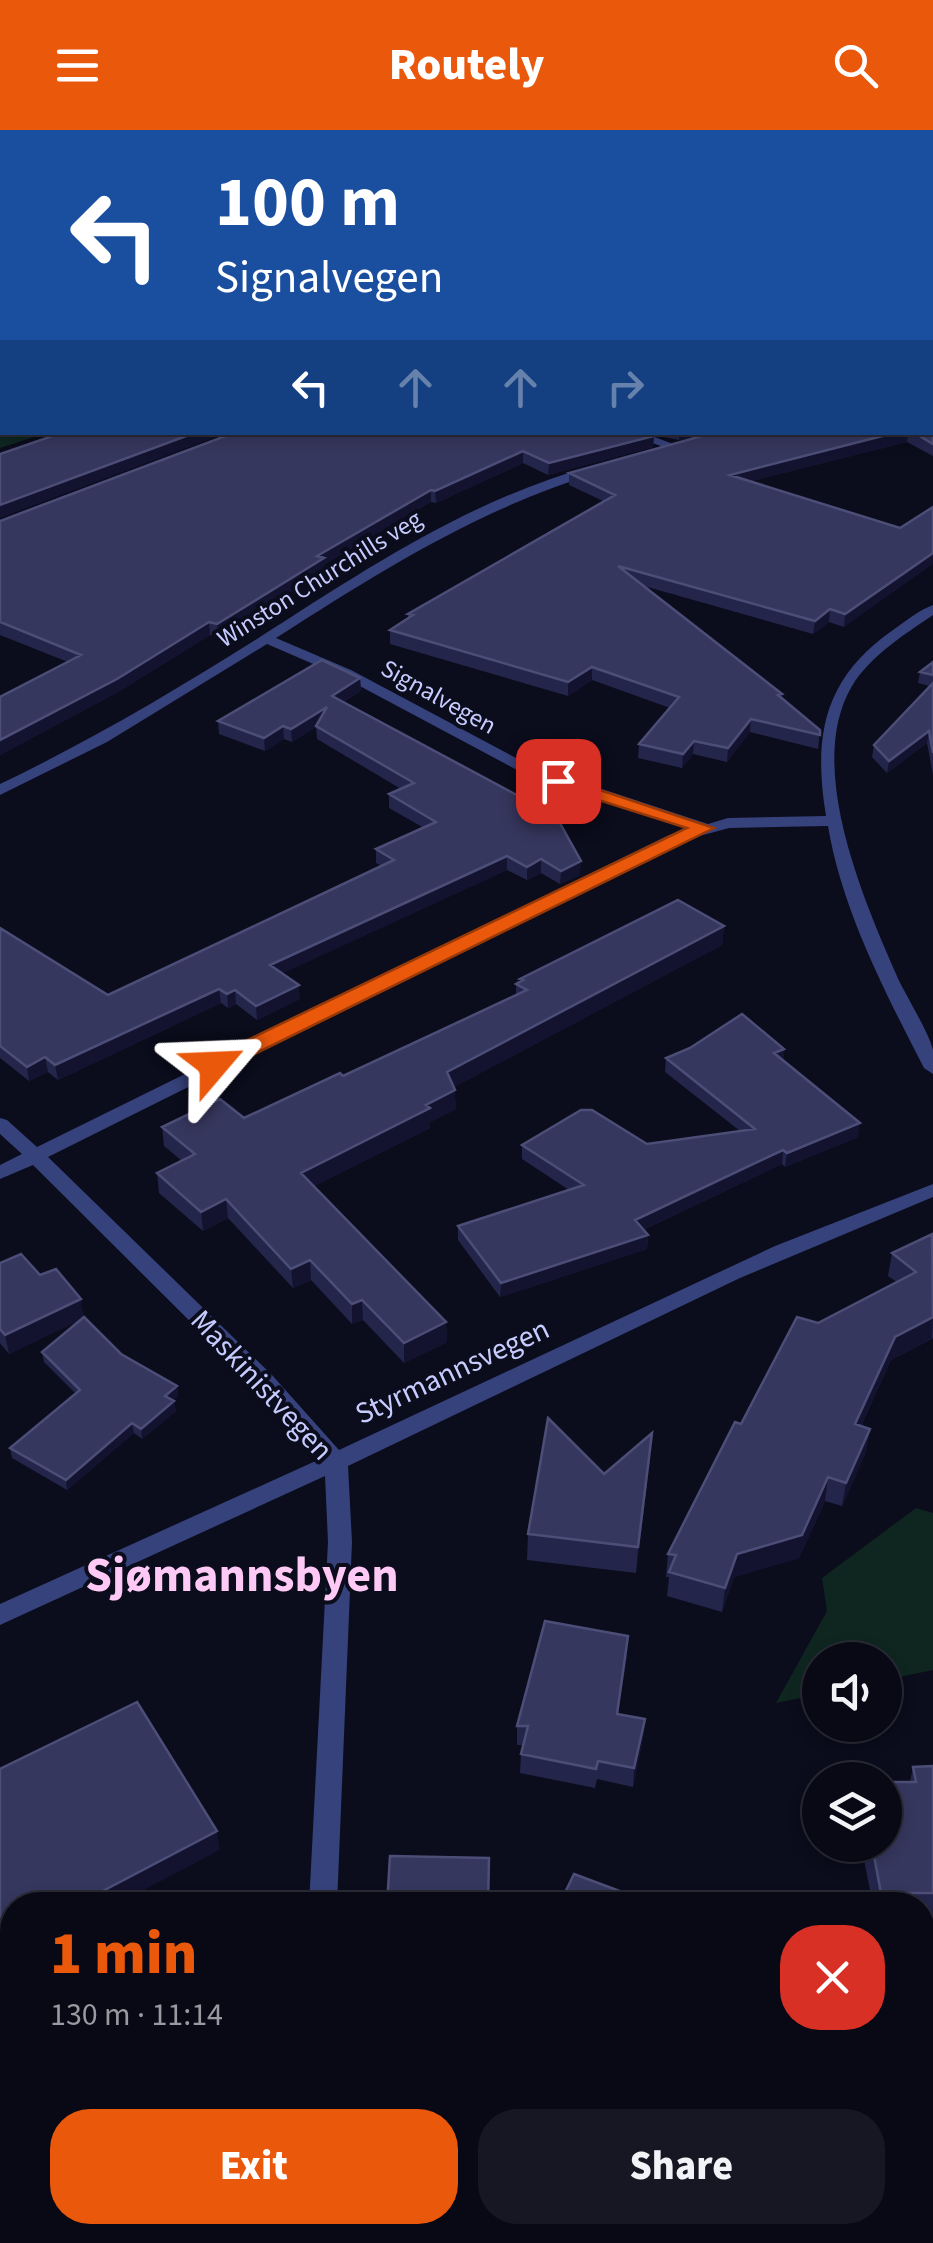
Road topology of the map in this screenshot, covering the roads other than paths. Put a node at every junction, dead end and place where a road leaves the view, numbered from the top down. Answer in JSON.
{"nodes":[{"id":1,"x":640,"y":435,"type":"edge"},
{"id":2,"x":644,"y":456,"type":"edge"},
{"id":3,"x":612,"y":464,"type":"edge"},
{"id":4,"x":933,"y":609,"type":"edge"},
{"id":5,"x":266,"y":639,"type":"junction"},
{"id":6,"x":0,"y":790,"type":"edge"},
{"id":7,"x":835,"y":821,"type":"junction"},
{"id":8,"x":705,"y":828,"type":"junction"},
{"id":9,"x":933,"y":1068,"type":"edge"},
{"id":10,"x":0,"y":1124,"type":"edge"},
{"id":11,"x":36,"y":1155,"type":"junction"},
{"id":12,"x":0,"y":1173,"type":"edge"},
{"id":13,"x":933,"y":1190,"type":"edge"},
{"id":14,"x":336,"y":1462,"type":"junction"},
{"id":15,"x":0,"y":1615,"type":"edge"},
{"id":16,"x":323,"y":1892,"type":"edge"}],
"edges":[{"from":1,"to":2,"type":"street"},
{"from":3,"to":5,"type":"street","name":"Winston Churchills veg"},
{"from":4,"to":7,"type":"street"},
{"from":5,"to":6,"type":"street","name":"Winston Churchills veg"},
{"from":5,"to":8,"type":"street","name":"Signalvegen"},
{"from":7,"to":8,"type":"street"},
{"from":7,"to":9,"type":"street"},
{"from":8,"to":11,"type":"street"},
{"from":10,"to":11,"type":"street","name":"Maskinistvegen"},
{"from":11,"to":12,"type":"street"},
{"from":11,"to":14,"type":"street","name":"Maskinistvegen"},
{"from":13,"to":14,"type":"street","name":"Styrmannsvegen"},
{"from":14,"to":15,"type":"street","name":"Styrmannsvegen"},
{"from":14,"to":16,"type":"street","name":"Maskinistvegen"}]}
